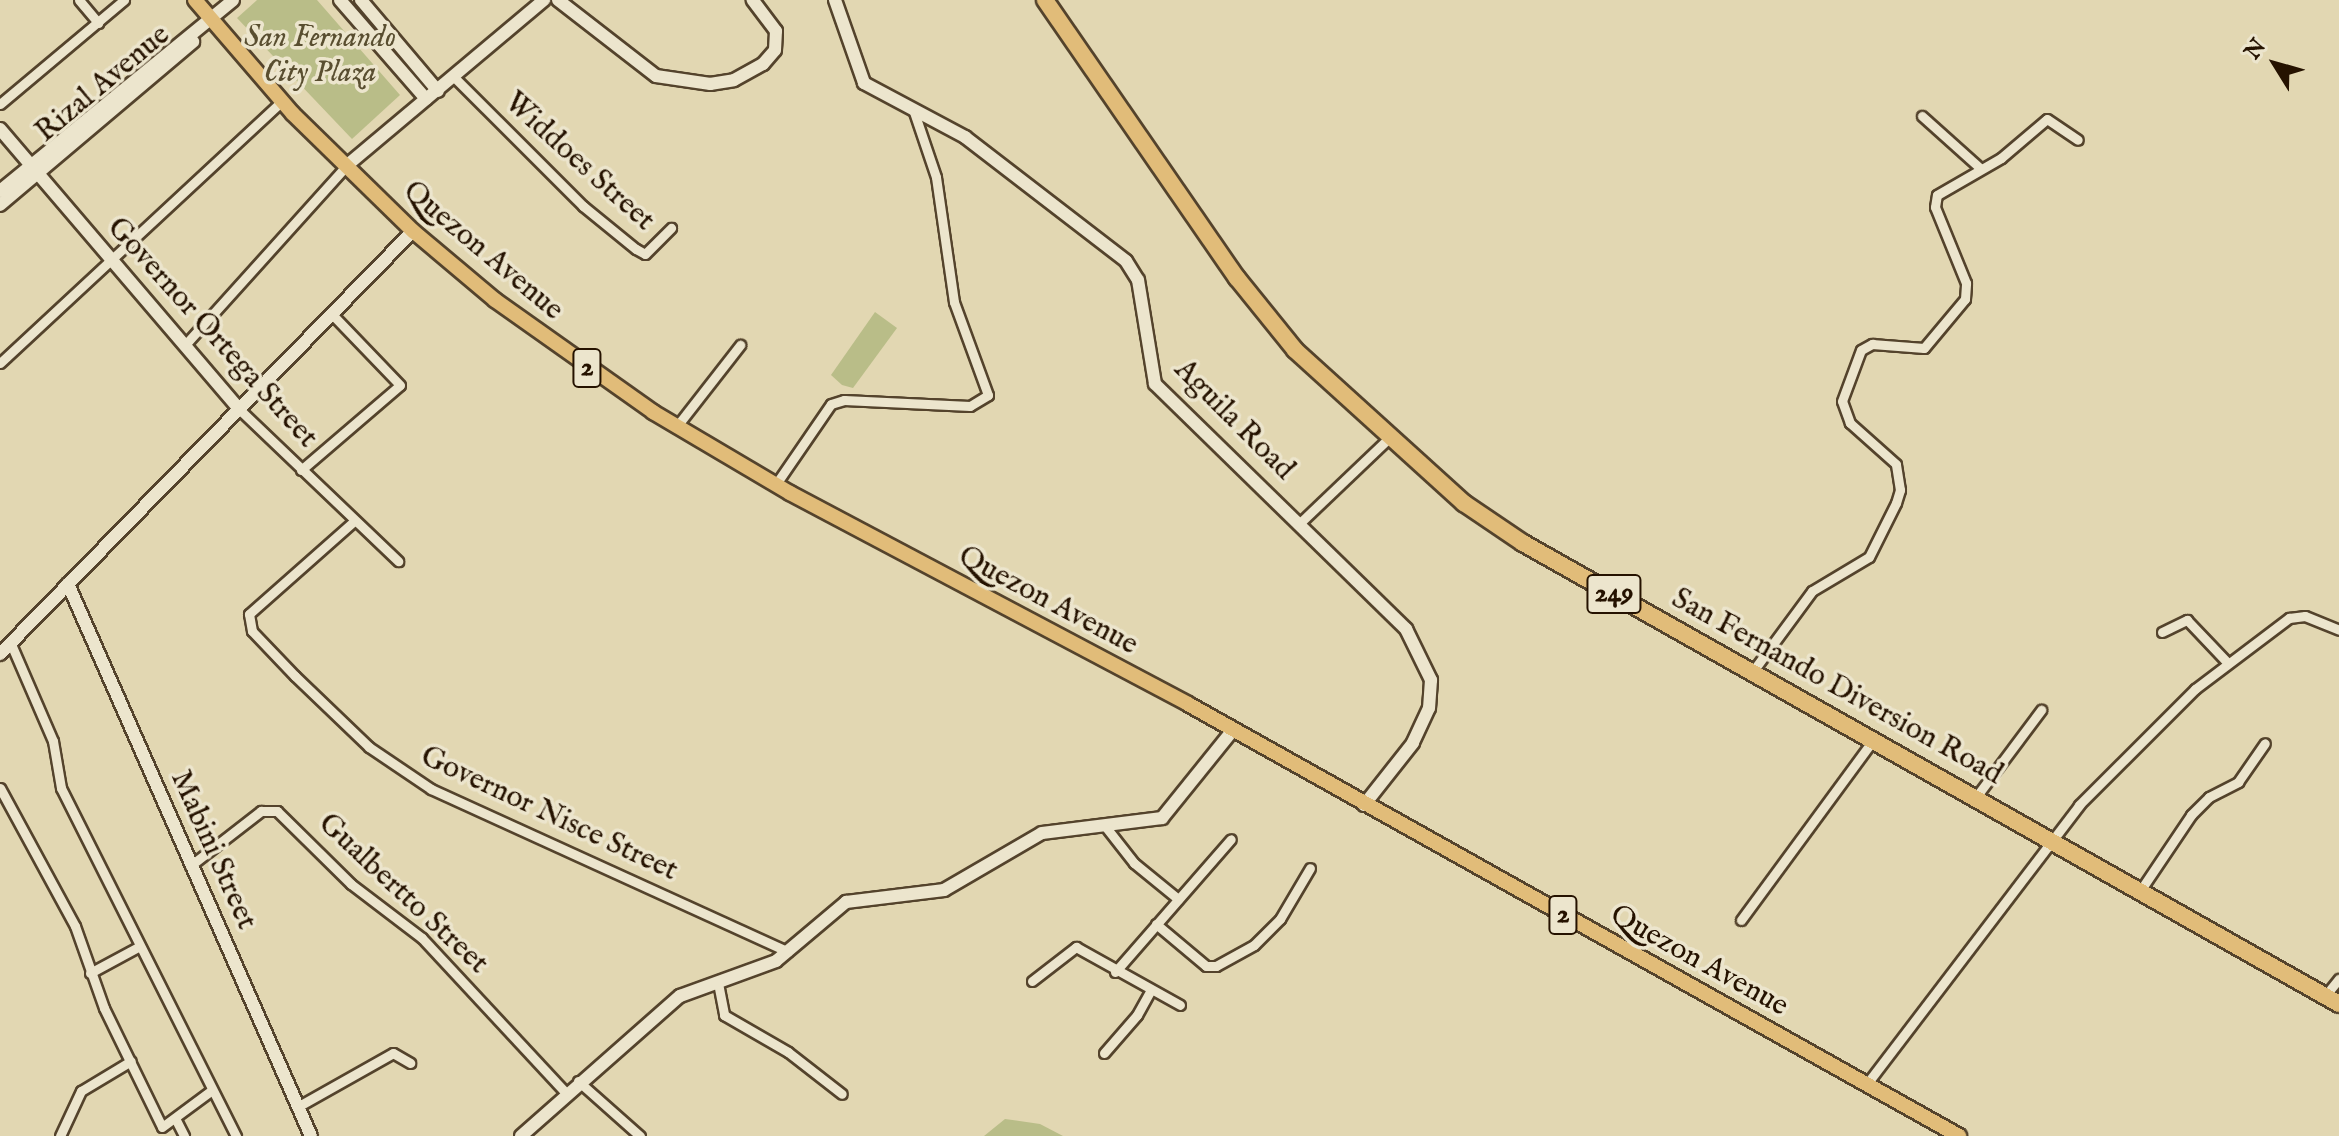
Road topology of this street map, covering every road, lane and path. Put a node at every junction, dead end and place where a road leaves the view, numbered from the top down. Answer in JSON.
{"nodes":[{"id":1,"x":79,"y":0,"type":"edge"},
{"id":2,"x":124,"y":0,"type":"edge"},
{"id":3,"x":195,"y":0,"type":"edge"},
{"id":4,"x":233,"y":0,"type":"edge"},
{"id":5,"x":340,"y":0,"type":"edge"},
{"id":6,"x":361,"y":0,"type":"edge"},
{"id":7,"x":544,"y":0,"type":"edge"},
{"id":8,"x":558,"y":0,"type":"edge"},
{"id":9,"x":753,"y":0,"type":"edge"},
{"id":10,"x":835,"y":0,"type":"edge"},
{"id":11,"x":1045,"y":0,"type":"edge"},
{"id":12,"x":211,"y":20,"type":"junction"},
{"id":13,"x":98,"y":23,"type":"junction"},
{"id":14,"x":455,"y":78,"type":"junction"},
{"id":15,"x":438,"y":91,"type":"junction"},
{"id":16,"x":426,"y":99,"type":"junction"},
{"id":17,"x":282,"y":101,"type":"junction"},
{"id":18,"x":0,"y":104,"type":"edge"},
{"id":19,"x":914,"y":112,"type":"junction"},
{"id":20,"x":1922,"y":116,"type":"dead end"},
{"id":21,"x":0,"y":129,"type":"edge"},
{"id":22,"x":2078,"y":140,"type":"dead end"},
{"id":23,"x":345,"y":167,"type":"junction"},
{"id":24,"x":1981,"y":169,"type":"junction"},
{"id":25,"x":33,"y":170,"type":"junction"},
{"id":26,"x":0,"y":191,"type":"edge"},
{"id":27,"x":0,"y":205,"type":"edge"},
{"id":28,"x":671,"y":228,"type":"dead end"},
{"id":29,"x":413,"y":231,"type":"junction"},
{"id":30,"x":111,"y":261,"type":"junction"},
{"id":31,"x":332,"y":314,"type":"junction"},
{"id":32,"x":740,"y":345,"type":"dead end"},
{"id":33,"x":184,"y":346,"type":"junction"},
{"id":34,"x":0,"y":363,"type":"edge"},
{"id":35,"x":240,"y":410,"type":"junction"},
{"id":36,"x":677,"y":426,"type":"junction"},
{"id":37,"x":1390,"y":437,"type":"junction"},
{"id":38,"x":301,"y":470,"type":"junction"},
{"id":39,"x":776,"y":484,"type":"junction"},
{"id":40,"x":353,"y":522,"type":"junction"},
{"id":41,"x":1301,"y":522,"type":"junction"},
{"id":42,"x":398,"y":561,"type":"dead end"},
{"id":43,"x":68,"y":584,"type":"junction"},
{"id":44,"x":2339,"y":630,"type":"edge"},
{"id":45,"x":2162,"y":632,"type":"dead end"},
{"id":46,"x":11,"y":644,"type":"junction"},
{"id":47,"x":0,"y":654,"type":"edge"},
{"id":48,"x":2226,"y":661,"type":"junction"},
{"id":49,"x":1753,"y":671,"type":"junction"},
{"id":50,"x":2041,"y":710,"type":"dead end"},
{"id":51,"x":1233,"y":730,"type":"junction"},
{"id":52,"x":1873,"y":740,"type":"junction"},
{"id":53,"x":2265,"y":743,"type":"dead end"},
{"id":54,"x":0,"y":788,"type":"edge"},
{"id":55,"x":1976,"y":797,"type":"junction"},
{"id":56,"x":1364,"y":805,"type":"junction"},
{"id":57,"x":1105,"y":826,"type":"junction"},
{"id":58,"x":1231,"y":839,"type":"dead end"},
{"id":59,"x":2051,"y":840,"type":"junction"},
{"id":60,"x":190,"y":866,"type":"junction"},
{"id":61,"x":1310,"y":868,"type":"dead end"},
{"id":62,"x":2140,"y":891,"type":"junction"},
{"id":63,"x":1178,"y":899,"type":"junction"},
{"id":64,"x":1741,"y":920,"type":"dead end"},
{"id":65,"x":1156,"y":924,"type":"junction"},
{"id":66,"x":138,"y":947,"type":"junction"},
{"id":67,"x":788,"y":952,"type":"junction"},
{"id":68,"x":1115,"y":972,"type":"junction"},
{"id":69,"x":90,"y":973,"type":"junction"},
{"id":70,"x":2339,"y":979,"type":"edge"},
{"id":71,"x":1032,"y":981,"type":"dead end"},
{"id":72,"x":718,"y":983,"type":"junction"},
{"id":73,"x":1151,"y":990,"type":"junction"},
{"id":74,"x":2332,"y":1000,"type":"edge"},
{"id":75,"x":1180,"y":1005,"type":"dead end"},
{"id":76,"x":1104,"y":1053,"type":"dead end"},
{"id":77,"x":131,"y":1061,"type":"junction"},
{"id":78,"x":410,"y":1063,"type":"dead end"},
{"id":79,"x":578,"y":1081,"type":"junction"},
{"id":80,"x":1866,"y":1085,"type":"junction"},
{"id":81,"x":212,"y":1090,"type":"junction"},
{"id":82,"x":566,"y":1093,"type":"junction"},
{"id":83,"x":842,"y":1094,"type":"dead end"},
{"id":84,"x":299,"y":1106,"type":"junction"},
{"id":85,"x":176,"y":1120,"type":"junction"},
{"id":86,"x":60,"y":1136,"type":"edge"},
{"id":87,"x":184,"y":1136,"type":"edge"},
{"id":88,"x":236,"y":1136,"type":"edge"},
{"id":89,"x":311,"y":1136,"type":"edge"},
{"id":90,"x":521,"y":1136,"type":"edge"},
{"id":91,"x":640,"y":1136,"type":"edge"},
{"id":92,"x":1959,"y":1136,"type":"edge"}],
"edges":[{"from":1,"to":13,"type":"street"},
{"from":2,"to":13,"type":"street"},
{"from":3,"to":12,"type":"main road","name":"Quezon Avenue","number":"2"},
{"from":4,"to":12,"type":"street","name":"Rizal Avenue"},
{"from":5,"to":16,"type":"street"},
{"from":6,"to":15,"type":"street"},
{"from":7,"to":14,"type":"street"},
{"from":8,"to":9,"type":"street"},
{"from":10,"to":19,"type":"street","name":"Aguila Road"},
{"from":11,"to":37,"type":"highway","name":"San Fernando Diversion Road","number":"249"},
{"from":12,"to":17,"type":"main road","name":"Quezon Avenue","number":"2"},
{"from":12,"to":25,"type":"street","name":"Rizal Avenue"},
{"from":13,"to":18,"type":"street"},
{"from":14,"to":15,"type":"street"},
{"from":14,"to":28,"type":"street","name":"Widdoes Street"},
{"from":15,"to":16,"type":"street"},
{"from":16,"to":23,"type":"street"},
{"from":17,"to":23,"type":"main road","name":"Quezon Avenue","number":"2"},
{"from":17,"to":30,"type":"street"},
{"from":19,"to":39,"type":"street"},
{"from":19,"to":41,"type":"street","name":"Aguila Road"},
{"from":20,"to":24,"type":"street"},
{"from":21,"to":25,"type":"street","name":"Governor Ortega Street"},
{"from":22,"to":24,"type":"street"},
{"from":23,"to":29,"type":"main road","name":"Quezon Avenue","number":"2"},
{"from":23,"to":33,"type":"street"},
{"from":24,"to":49,"type":"street"},
{"from":25,"to":26,"type":"street","name":"Rizal Avenue"},
{"from":25,"to":27,"type":"street","name":"Rizal Avenue"},
{"from":25,"to":30,"type":"street","name":"Governor Ortega Street"},
{"from":29,"to":31,"type":"street"},
{"from":29,"to":36,"type":"main road","name":"Quezon Avenue","number":"2"},
{"from":30,"to":33,"type":"street","name":"Governor Ortega Street"},
{"from":30,"to":34,"type":"street"},
{"from":31,"to":35,"type":"street"},
{"from":31,"to":38,"type":"street"},
{"from":32,"to":36,"type":"street"},
{"from":33,"to":35,"type":"street","name":"Governor Ortega Street"},
{"from":35,"to":38,"type":"street","name":"Governor Ortega Street"},
{"from":35,"to":43,"type":"street"},
{"from":36,"to":39,"type":"main road","name":"Quezon Avenue","number":"2"},
{"from":37,"to":41,"type":"street"},
{"from":37,"to":49,"type":"highway","name":"San Fernando Diversion Road","number":"249"},
{"from":38,"to":40,"type":"street","name":"Governor Ortega Street"},
{"from":39,"to":51,"type":"main road","name":"Quezon Avenue","number":"2"},
{"from":40,"to":42,"type":"street","name":"Governor Ortega Street"},
{"from":40,"to":67,"type":"street","name":"Governor Nisce Street"},
{"from":41,"to":56,"type":"street","name":"Aguila Road"},
{"from":43,"to":46,"type":"street"},
{"from":43,"to":60,"type":"street","name":"Mabini Street"},
{"from":44,"to":48,"type":"street"},
{"from":45,"to":48,"type":"street"},
{"from":46,"to":47,"type":"street"},
{"from":46,"to":66,"type":"street"},
{"from":48,"to":59,"type":"street"},
{"from":49,"to":52,"type":"highway","name":"San Fernando Diversion Road","number":"249"},
{"from":50,"to":55,"type":"street"},
{"from":51,"to":56,"type":"main road","name":"Quezon Avenue","number":"2"},
{"from":51,"to":57,"type":"street"},
{"from":52,"to":55,"type":"highway","name":"San Fernando Diversion Road","number":"249"},
{"from":52,"to":64,"type":"street"},
{"from":53,"to":62,"type":"street"},
{"from":54,"to":69,"type":"street"},
{"from":55,"to":59,"type":"highway","name":"San Fernando Diversion Road","number":"249"},
{"from":56,"to":80,"type":"main road","name":"Quezon Avenue","number":"2"},
{"from":57,"to":63,"type":"street"},
{"from":57,"to":67,"type":"street"},
{"from":58,"to":63,"type":"street"},
{"from":59,"to":62,"type":"highway","name":"San Fernando Diversion Road","number":"249"},
{"from":59,"to":80,"type":"street"},
{"from":60,"to":82,"type":"street","name":"Gualbertto Street"},
{"from":60,"to":84,"type":"street","name":"Mabini Street"},
{"from":61,"to":65,"type":"street"},
{"from":62,"to":74,"type":"highway","name":"San Fernando Diversion Road","number":"249"},
{"from":63,"to":65,"type":"street"},
{"from":65,"to":68,"type":"street"},
{"from":66,"to":69,"type":"street"},
{"from":66,"to":81,"type":"street"},
{"from":67,"to":72,"type":"street"},
{"from":68,"to":71,"type":"street"},
{"from":68,"to":73,"type":"street"},
{"from":69,"to":77,"type":"street"},
{"from":70,"to":74,"type":"street"},
{"from":72,"to":79,"type":"street"},
{"from":72,"to":83,"type":"street"},
{"from":73,"to":75,"type":"street"},
{"from":73,"to":76,"type":"street"},
{"from":77,"to":85,"type":"street"},
{"from":77,"to":86,"type":"street"},
{"from":78,"to":84,"type":"street"},
{"from":79,"to":82,"type":"street"},
{"from":79,"to":91,"type":"street"},
{"from":80,"to":92,"type":"main road","name":"Quezon Avenue","number":"2"},
{"from":81,"to":85,"type":"street"},
{"from":81,"to":88,"type":"street"},
{"from":82,"to":90,"type":"street"},
{"from":84,"to":89,"type":"street","name":"Mabini Street"},
{"from":85,"to":87,"type":"street"}]}
